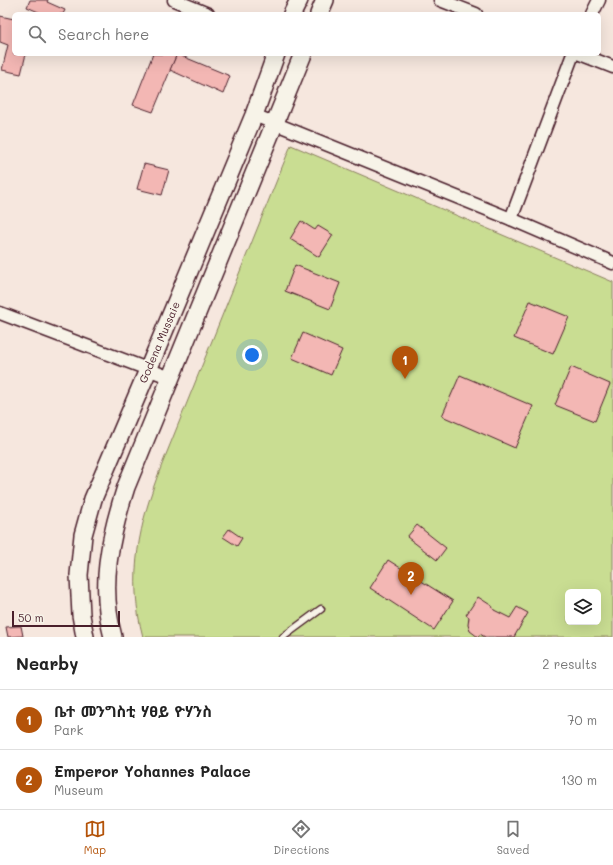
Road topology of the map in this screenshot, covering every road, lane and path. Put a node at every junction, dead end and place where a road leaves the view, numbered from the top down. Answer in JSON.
{"nodes":[{"id":1,"x":174,"y":0,"type":"edge"},
{"id":2,"x":298,"y":0,"type":"edge"},
{"id":3,"x":325,"y":0,"type":"edge"},
{"id":4,"x":440,"y":0,"type":"edge"},
{"id":5,"x":599,"y":0,"type":"edge"},
{"id":6,"x":203,"y":12,"type":"edge"},
{"id":7,"x":293,"y":12,"type":"edge"},
{"id":8,"x":320,"y":12,"type":"edge"},
{"id":9,"x":471,"y":12,"type":"edge"},
{"id":10,"x":593,"y":12,"type":"edge"},
{"id":11,"x":275,"y":56,"type":"edge"},
{"id":12,"x":303,"y":56,"type":"edge"},
{"id":13,"x":572,"y":56,"type":"edge"},
{"id":14,"x":585,"y":56,"type":"edge"},
{"id":15,"x":613,"y":67,"type":"edge"},
{"id":16,"x":254,"y":115,"type":"junction"},
{"id":17,"x":275,"y":124,"type":"junction"},
{"id":18,"x":511,"y":220,"type":"junction"},
{"id":19,"x":613,"y":262,"type":"edge"},
{"id":20,"x":0,"y":313,"type":"edge"},
{"id":21,"x":148,"y":370,"type":"junction"},
{"id":22,"x":171,"y":378,"type":"junction"},
{"id":23,"x":321,"y":609,"type":"dead end"},
{"id":24,"x":85,"y":637,"type":"edge"},
{"id":25,"x":113,"y":637,"type":"edge"},
{"id":26,"x":283,"y":637,"type":"edge"}],
"edges":[{"from":1,"to":6,"type":"street"},
{"from":2,"to":7,"type":"street"},
{"from":3,"to":8,"type":"street"},
{"from":4,"to":9,"type":"street"},
{"from":5,"to":10,"type":"street"},
{"from":11,"to":16,"type":"street","name":"Godena Mussaie"},
{"from":12,"to":17,"type":"street"},
{"from":13,"to":18,"type":"street"},
{"from":14,"to":15,"type":"street"},
{"from":16,"to":17,"type":"street"},
{"from":16,"to":21,"type":"street","name":"Godena Mussaie"},
{"from":17,"to":18,"type":"street"},
{"from":17,"to":22,"type":"street"},
{"from":18,"to":19,"type":"street"},
{"from":20,"to":21,"type":"street"},
{"from":21,"to":22,"type":"street"},
{"from":21,"to":24,"type":"street","name":"Godena Mussaie"},
{"from":22,"to":25,"type":"street"},
{"from":23,"to":26,"type":"lane"}]}
